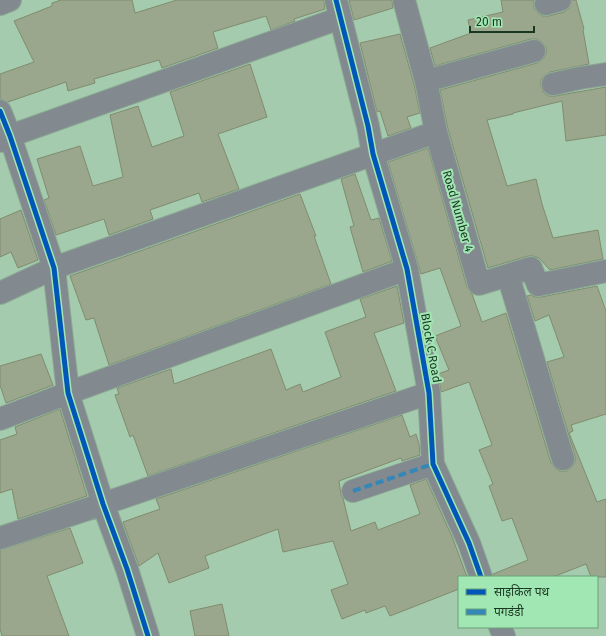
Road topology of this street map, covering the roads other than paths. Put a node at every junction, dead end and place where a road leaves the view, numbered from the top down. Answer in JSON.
{"nodes":[{"id":1,"x":10,"y":0,"type":"edge"},
{"id":2,"x":404,"y":0,"type":"edge"},
{"id":3,"x":0,"y":4,"type":"edge"},
{"id":4,"x":338,"y":9,"type":"edge"},
{"id":5,"x":534,"y":51,"type":"dead end"},
{"id":6,"x":606,"y":74,"type":"edge"},
{"id":7,"x":426,"y":81,"type":"junction"},
{"id":8,"x":553,"y":84,"type":"dead end"},
{"id":9,"x":0,"y":111,"type":"edge"},
{"id":10,"x":436,"y":132,"type":"junction"},
{"id":11,"x":5,"y":139,"type":"edge"},
{"id":12,"x":373,"y":154,"type":"junction"},
{"id":13,"x":54,"y":268,"type":"junction"},
{"id":14,"x":407,"y":269,"type":"junction"},
{"id":15,"x":606,"y":271,"type":"edge"},
{"id":16,"x":508,"y":275,"type":"junction"},
{"id":17,"x":0,"y":293,"type":"edge"},
{"id":18,"x":68,"y":393,"type":"junction"},
{"id":19,"x":429,"y":393,"type":"junction"},
{"id":20,"x":0,"y":419,"type":"edge"},
{"id":21,"x":563,"y":459,"type":"dead end"},
{"id":22,"x":433,"y":464,"type":"junction"},
{"id":23,"x":353,"y":491,"type":"dead end"},
{"id":24,"x":103,"y":504,"type":"junction"},
{"id":25,"x":0,"y":538,"type":"edge"},
{"id":26,"x":481,"y":576,"type":"edge"},
{"id":27,"x":148,"y":636,"type":"edge"}],
"edges":[{"from":1,"to":3,"type":"street"},
{"from":2,"to":7,"type":"street","name":"Road Number 4"},
{"from":4,"to":11,"type":"street"},
{"from":4,"to":12,"type":"street","name":"Block C Road"},
{"from":5,"to":7,"type":"street"},
{"from":6,"to":8,"type":"street"},
{"from":7,"to":10,"type":"street","name":"Road Number 4"},
{"from":9,"to":11,"type":"street"},
{"from":10,"to":12,"type":"street"},
{"from":10,"to":16,"type":"street","name":"Road Number 4"},
{"from":11,"to":13,"type":"street"},
{"from":12,"to":13,"type":"street"},
{"from":12,"to":14,"type":"street","name":"Block C Road"},
{"from":13,"to":17,"type":"street"},
{"from":13,"to":18,"type":"street"},
{"from":14,"to":18,"type":"street"},
{"from":14,"to":19,"type":"street","name":"Block C Road"},
{"from":15,"to":16,"type":"street","name":"Road Number 4"},
{"from":16,"to":21,"type":"street"},
{"from":18,"to":20,"type":"street"},
{"from":18,"to":24,"type":"street"},
{"from":19,"to":22,"type":"street","name":"Block C Road"},
{"from":19,"to":24,"type":"street"},
{"from":22,"to":23,"type":"street"},
{"from":22,"to":26,"type":"street","name":"Block C Road"},
{"from":24,"to":25,"type":"street"},
{"from":24,"to":27,"type":"street"}]}
